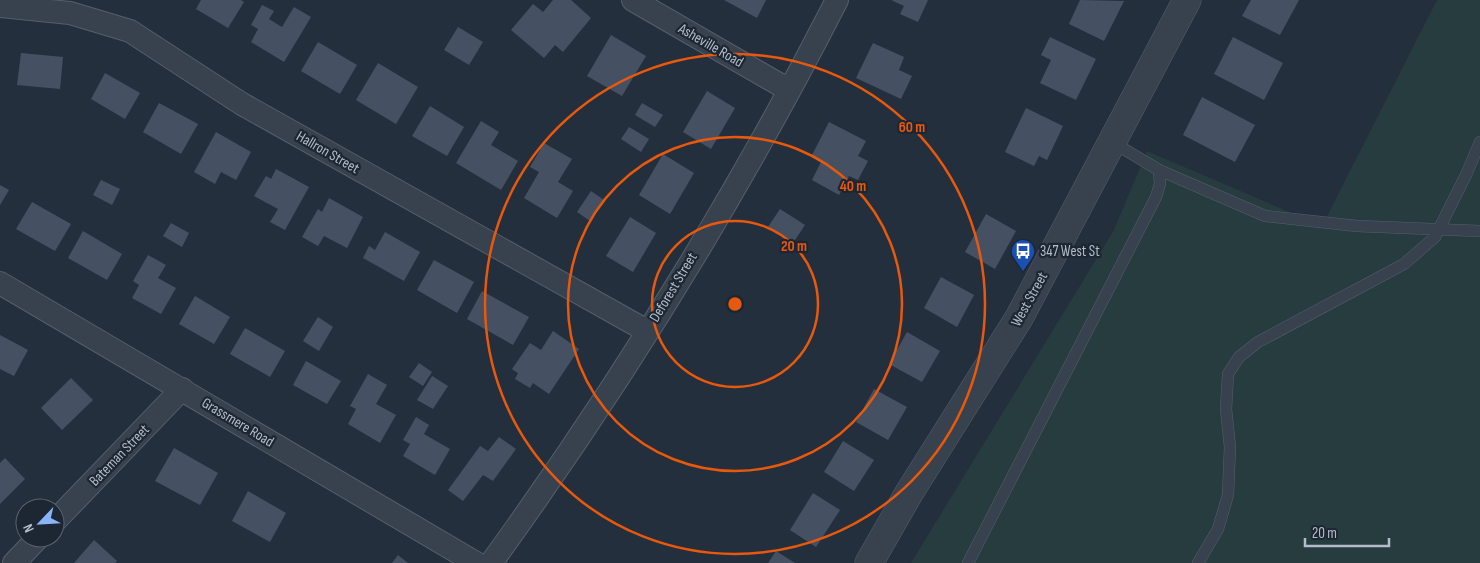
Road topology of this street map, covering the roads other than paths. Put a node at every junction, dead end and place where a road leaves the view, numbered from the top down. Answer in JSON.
{"nodes":[{"id":1,"x":633,"y":0,"type":"edge"},
{"id":2,"x":837,"y":0,"type":"edge"},
{"id":3,"x":1187,"y":0,"type":"edge"},
{"id":4,"x":0,"y":6,"type":"edge"},
{"id":5,"x":788,"y":90,"type":"junction"},
{"id":6,"x":1112,"y":142,"type":"junction"},
{"id":7,"x":1480,"y":142,"type":"edge"},
{"id":8,"x":1159,"y":170,"type":"junction"},
{"id":9,"x":1438,"y":230,"type":"junction"},
{"id":10,"x":1480,"y":231,"type":"edge"},
{"id":11,"x":0,"y":283,"type":"edge"},
{"id":12,"x":647,"y":331,"type":"junction"},
{"id":13,"x":182,"y":389,"type":"junction"},
{"id":14,"x":65,"y":511,"type":"edge"},
{"id":15,"x":28,"y":548,"type":"edge"},
{"id":16,"x":14,"y":563,"type":"edge"},
{"id":17,"x":476,"y":563,"type":"edge"},
{"id":18,"x":491,"y":563,"type":"edge"},
{"id":19,"x":869,"y":563,"type":"edge"},
{"id":20,"x":968,"y":563,"type":"edge"},
{"id":21,"x":1198,"y":563,"type":"edge"}],
"edges":[{"from":1,"to":5,"type":"street","name":"Asheville Road"},
{"from":2,"to":5,"type":"street","name":"Deforest Street"},
{"from":3,"to":6,"type":"street","name":"West Street"},
{"from":4,"to":12,"type":"street","name":"Hallron Street"},
{"from":5,"to":12,"type":"street","name":"Deforest Street"},
{"from":6,"to":8,"type":"lane"},
{"from":6,"to":19,"type":"street","name":"West Street"},
{"from":7,"to":9,"type":"lane"},
{"from":8,"to":9,"type":"lane"},
{"from":8,"to":20,"type":"lane"},
{"from":9,"to":10,"type":"lane"},
{"from":9,"to":21,"type":"lane"},
{"from":11,"to":13,"type":"street","name":"Grassmere Road"},
{"from":12,"to":18,"type":"street","name":"Deforest Street"},
{"from":13,"to":14,"type":"street","name":"Bateman Street"},
{"from":13,"to":17,"type":"street","name":"Grassmere Road"},
{"from":15,"to":16,"type":"street"}]}
